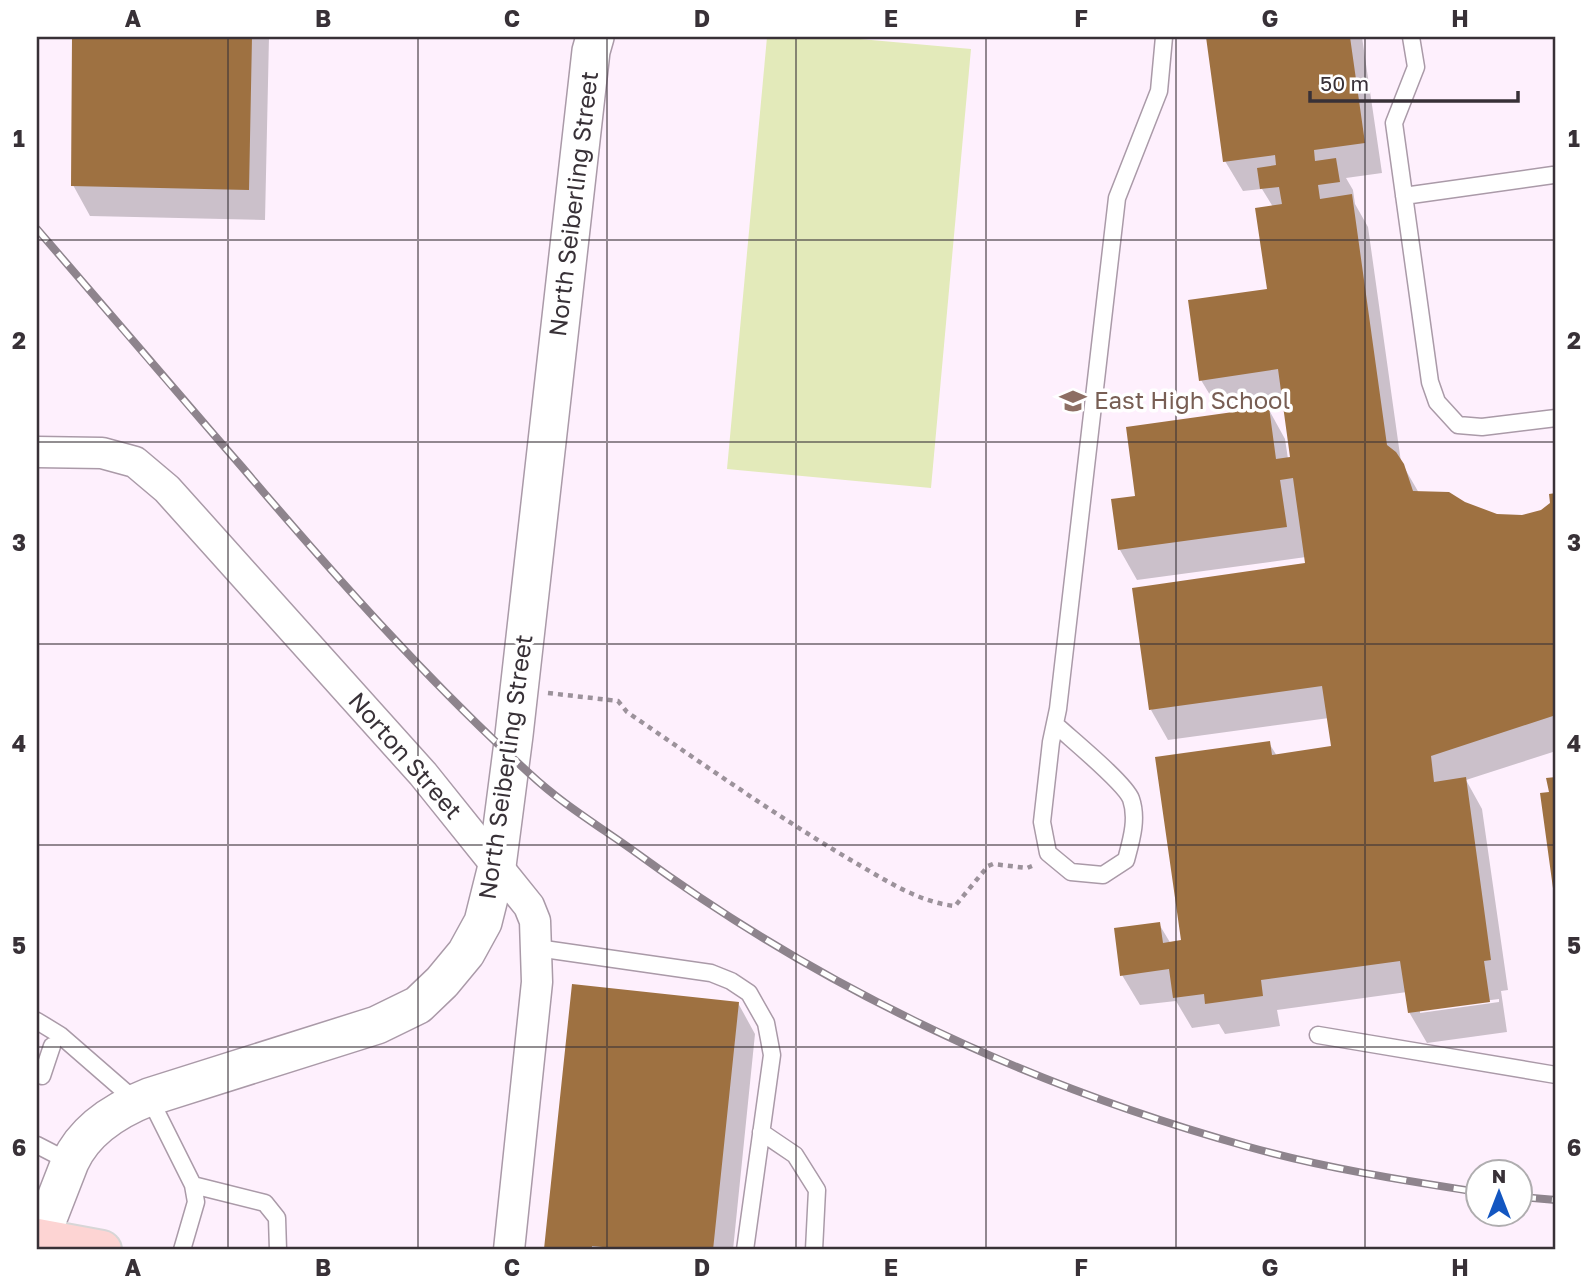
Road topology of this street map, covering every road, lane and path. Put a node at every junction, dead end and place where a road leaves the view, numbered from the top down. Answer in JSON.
{"nodes":[{"id":1,"x":595,"y":37,"type":"edge"},
{"id":2,"x":1164,"y":37,"type":"edge"},
{"id":3,"x":1411,"y":37,"type":"edge"},
{"id":4,"x":1553,"y":174,"type":"dead end"},
{"id":5,"x":1404,"y":196,"type":"junction"},
{"id":6,"x":1556,"y":418,"type":"edge"},
{"id":7,"x":37,"y":452,"type":"edge"},
{"id":8,"x":566,"y":694,"type":"dead end"},
{"id":9,"x":1056,"y":725,"type":"junction"},
{"id":10,"x":497,"y":866,"type":"junction"},
{"id":11,"x":1010,"y":866,"type":"dead end"},
{"id":12,"x":537,"y":948,"type":"junction"},
{"id":13,"x":37,"y":1021,"type":"edge"},
{"id":14,"x":1318,"y":1035,"type":"dead end"},
{"id":15,"x":50,"y":1044,"type":"edge"},
{"id":16,"x":1556,"y":1075,"type":"edge"},
{"id":17,"x":42,"y":1076,"type":"dead end"},
{"id":18,"x":143,"y":1100,"type":"junction"},
{"id":19,"x":761,"y":1132,"type":"junction"},
{"id":20,"x":37,"y":1145,"type":"edge"},
{"id":21,"x":70,"y":1162,"type":"junction"},
{"id":22,"x":192,"y":1185,"type":"junction"},
{"id":23,"x":39,"y":1242,"type":"edge"},
{"id":24,"x":102,"y":1250,"type":"edge"},
{"id":25,"x":182,"y":1250,"type":"edge"},
{"id":26,"x":278,"y":1250,"type":"edge"},
{"id":27,"x":509,"y":1250,"type":"edge"},
{"id":28,"x":745,"y":1250,"type":"edge"},
{"id":29,"x":814,"y":1250,"type":"edge"}],
"edges":[{"from":1,"to":10,"type":"street","name":"North Seiberling Street"},
{"from":2,"to":9,"type":"lane"},
{"from":3,"to":5,"type":"lane"},
{"from":4,"to":5,"type":"lane"},
{"from":5,"to":6,"type":"lane"},
{"from":7,"to":10,"type":"street","name":"Norton Street"},
{"from":8,"to":11,"type":"path"},
{"from":9,"to":9,"type":"lane"},
{"from":10,"to":12,"type":"street","name":"Norton Street"},
{"from":10,"to":18,"type":"street","name":"North Seiberling Street"},
{"from":12,"to":19,"type":"lane"},
{"from":12,"to":27,"type":"street","name":"Norton Street"},
{"from":13,"to":15,"type":"lane"},
{"from":14,"to":16,"type":"lane"},
{"from":15,"to":17,"type":"lane"},
{"from":15,"to":18,"type":"lane"},
{"from":18,"to":21,"type":"street","name":"North Seiberling Street"},
{"from":18,"to":22,"type":"lane"},
{"from":19,"to":28,"type":"lane"},
{"from":19,"to":29,"type":"lane"},
{"from":20,"to":21,"type":"lane"},
{"from":21,"to":23,"type":"street","name":"North Seiberling Street"},
{"from":22,"to":25,"type":"lane"},
{"from":22,"to":26,"type":"lane"},
{"from":23,"to":24,"type":"main road"}]}
